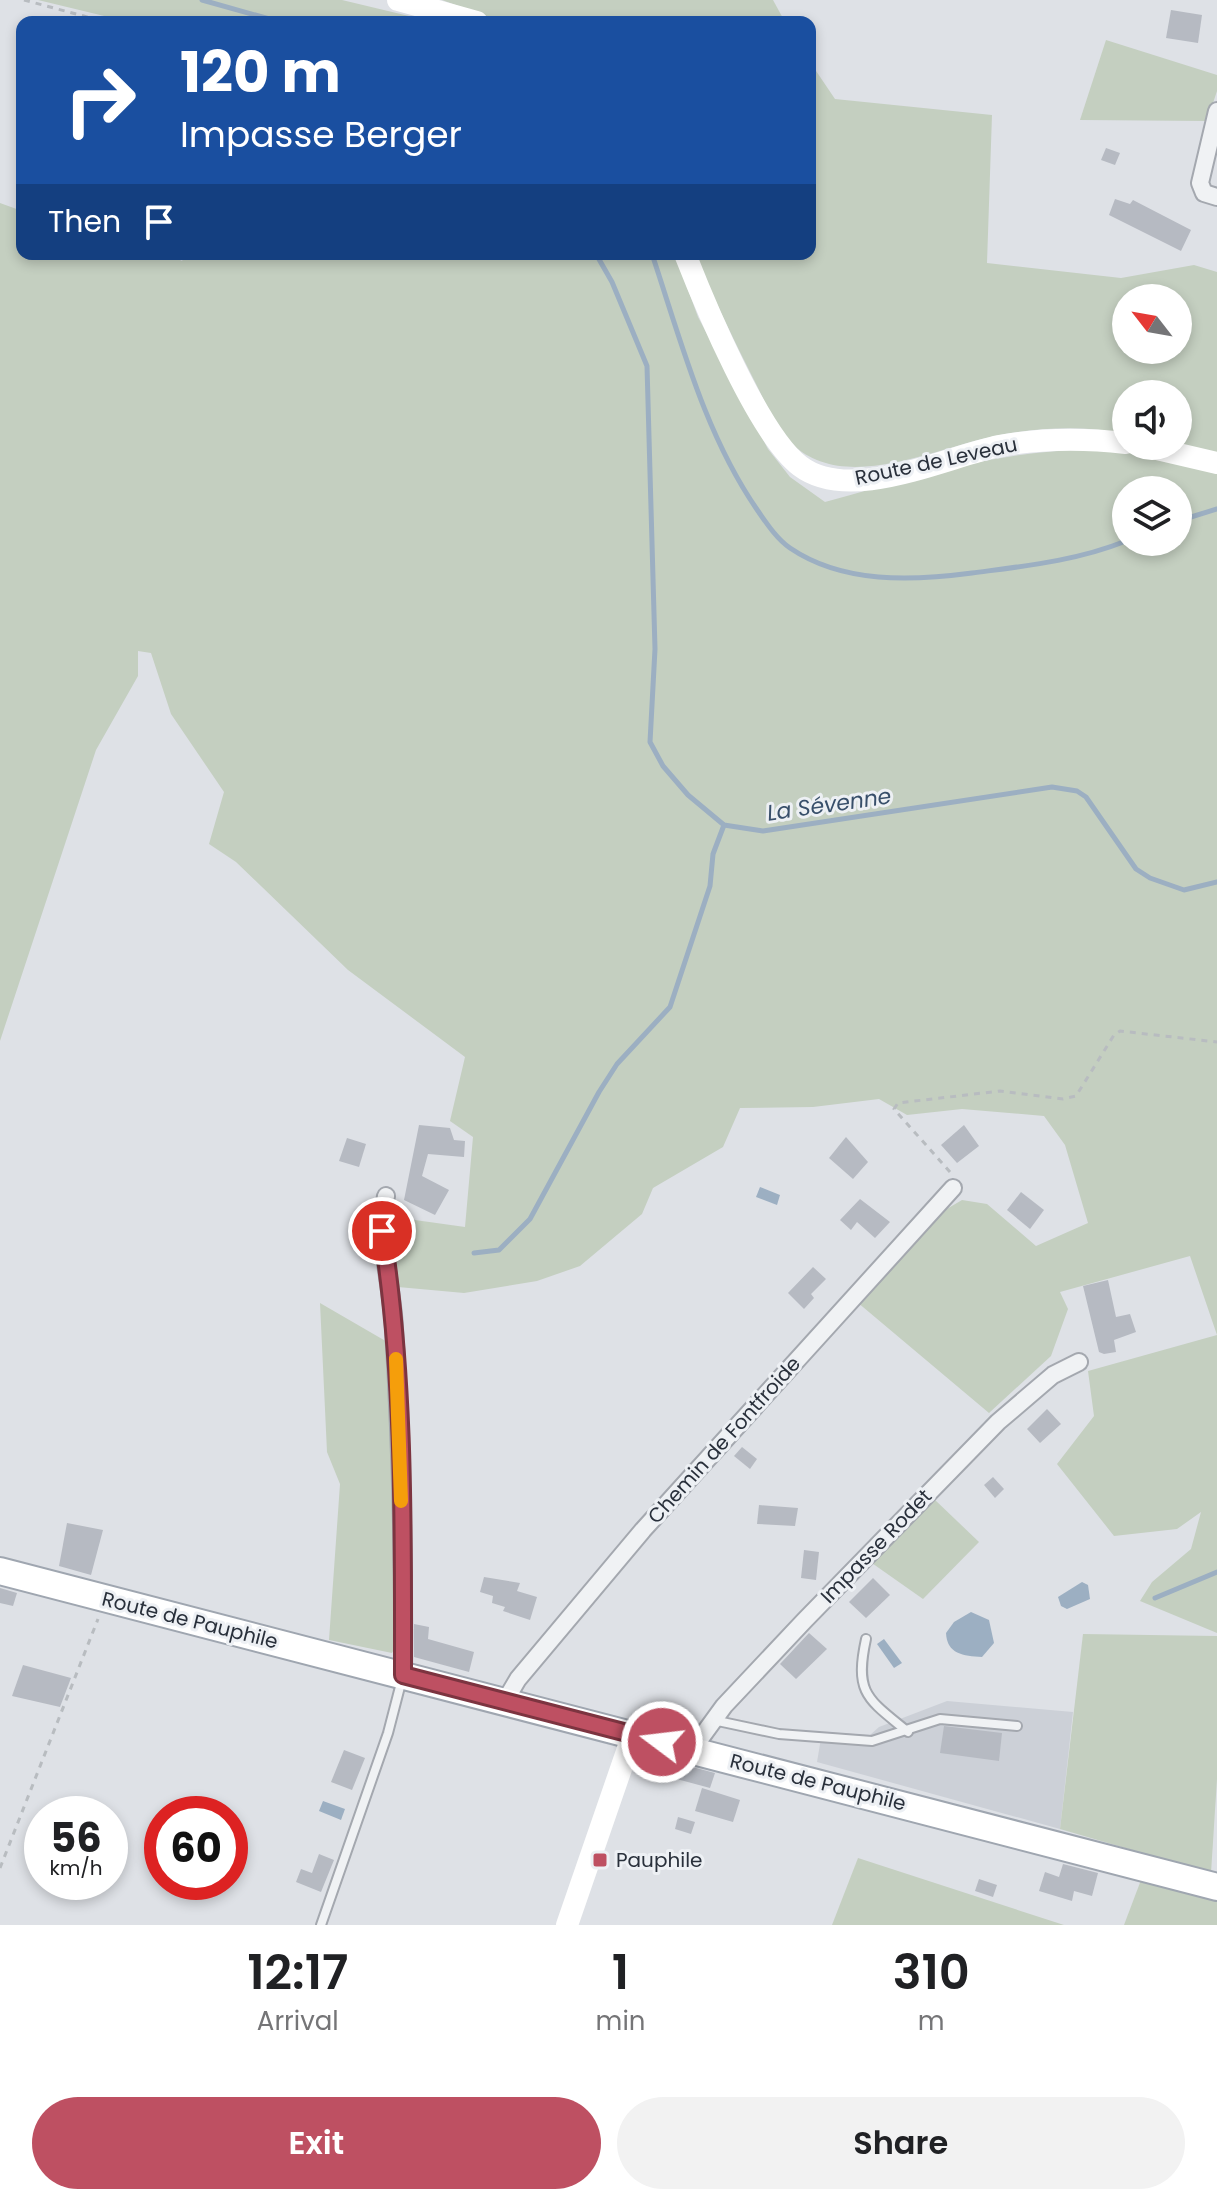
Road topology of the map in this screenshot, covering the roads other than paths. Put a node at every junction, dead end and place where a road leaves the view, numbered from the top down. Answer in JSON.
{"nodes":[{"id":1,"x":398,"y":0,"type":"edge"},
{"id":2,"x":455,"y":16,"type":"edge"},
{"id":3,"x":1217,"y":111,"type":"edge"},
{"id":4,"x":1217,"y":197,"type":"edge"},
{"id":5,"x":687,"y":260,"type":"edge"},
{"id":6,"x":1112,"y":443,"type":"edge"},
{"id":7,"x":1192,"y":457,"type":"edge"},
{"id":8,"x":1217,"y":463,"type":"edge"},
{"id":9,"x":953,"y":1188,"type":"road end"},
{"id":10,"x":386,"y":1196,"type":"dead end"},
{"id":11,"x":1079,"y":1362,"type":"dead end"},
{"id":12,"x":0,"y":1571,"type":"edge"},
{"id":13,"x":866,"y":1639,"type":"dead end"},
{"id":14,"x":403,"y":1675,"type":"junction"},
{"id":15,"x":505,"y":1701,"type":"junction"},
{"id":16,"x":713,"y":1720,"type":"junction"},
{"id":17,"x":1017,"y":1726,"type":"dead end"},
{"id":18,"x":908,"y":1732,"type":"junction"},
{"id":19,"x":633,"y":1734,"type":"junction"},
{"id":20,"x":692,"y":1750,"type":"junction"},
{"id":21,"x":1217,"y":1887,"type":"edge"},
{"id":22,"x":321,"y":1925,"type":"edge"},
{"id":23,"x":567,"y":1925,"type":"edge"}],
"edges":[{"from":1,"to":2,"type":"street"},
{"from":3,"to":4,"type":"street"},
{"from":5,"to":6,"type":"street","name":"Route de Leveau"},
{"from":7,"to":8,"type":"street"},
{"from":9,"to":15,"type":"street","name":"Chemin de Fontfroide"},
{"from":10,"to":14,"type":"street"},
{"from":11,"to":16,"type":"street","name":"Impasse Rodet"},
{"from":12,"to":14,"type":"main road","name":"Route de Pauphile"},
{"from":13,"to":18,"type":"lane"},
{"from":14,"to":15,"type":"main road","name":"Route de Pauphile"},
{"from":14,"to":22,"type":"lane"},
{"from":15,"to":19,"type":"main road","name":"Route de Pauphile"},
{"from":16,"to":18,"type":"lane"},
{"from":16,"to":20,"type":"street","name":"Impasse Rodet"},
{"from":17,"to":18,"type":"lane"},
{"from":19,"to":20,"type":"main road","name":"Route de Pauphile"},
{"from":19,"to":23,"type":"street"},
{"from":20,"to":21,"type":"main road","name":"Route de Pauphile"}]}
